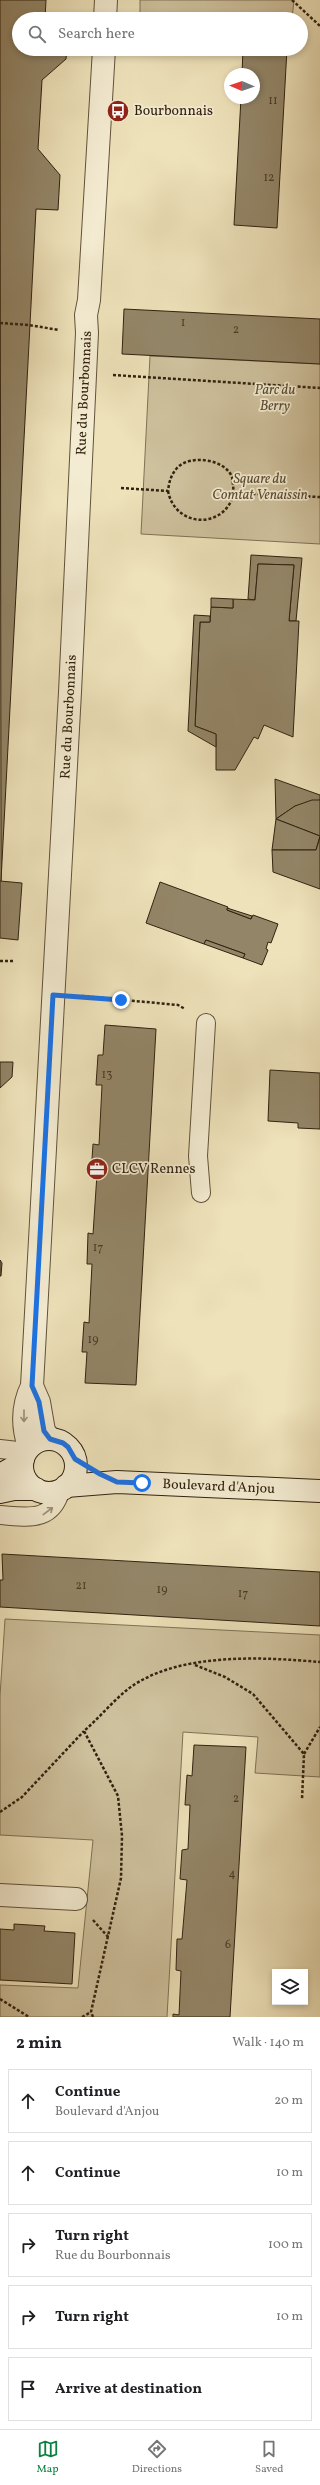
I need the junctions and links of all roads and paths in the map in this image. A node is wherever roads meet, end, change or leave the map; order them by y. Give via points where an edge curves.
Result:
1 (106, 0) edge
2 (292, 0) edge
3 (105, 12) edge
4 (305, 12) edge
5 (308, 15) edge
6 (320, 26) edge
7 (104, 56) edge
8 (0, 323) edge
9 (62, 331) dead end
10 (127, 376) dead end
11 (320, 388) edge
12 (120, 488) dead end
13 (168, 491) junction
14 (234, 493) junction
15 (320, 497) edge
16 (0, 961) edge
17 (13, 961) dead end
18 (53, 995) junction
19 (206, 1023) joint
20 (201, 1193) dead end
21 (32, 1386) junction
22 (50, 1439) junction
23 (0, 1449) edge
24 (26, 1453) junction
25 (75, 1459) junction
26 (0, 1475) edge
27 (117, 1482) junction
28 (64, 1488) junction
29 (36, 1489) junction
30 (320, 1491) edge
31 (0, 1492) edge
32 (0, 1516) edge
33 (320, 1662) edge
34 (194, 1664) junction
35 (320, 1726) edge
36 (84, 1731) junction
37 (304, 1754) junction
38 (302, 1800) dead end
39 (0, 1812) edge
40 (0, 1895) edge
41 (76, 1899) dead end
42 (0, 1999) edge
43 (91, 2012) junction
44 (29, 2017) edge
45 (82, 2017) edge
46 (92, 2017) edge

1 - 3 street
2 - 4 path
5 - 6 path
7 - 18 street, Rue du Bourbonnais via 86,315 82,460
8 - 9 path
10 - 11 path
12 - 13 path
13 - 14 path via 169,500 181,514 205,519 215,518 223,513 232,503
13 - 14 path via 170,478 178,467 191,460 223,466 231,476
14 - 15 path
16 - 17 path
18 - 19 path via 178,1005
18 - 21 street, Rue du Bourbonnais
19 - 20 lane via 198,1156
21 - 22 street, Rue du Bourbonnais via 39,1402 44,1431
21 -> 24 street, Rue du Bourbonnais via 25,1401
22 - 24 street via 42,1440
22 - 25 street via 68,1447
23 - 24 lane
24 - 26 street via 16,1466
24 - 29 street via 23,1473 30,1485
25 - 27 street, Boulevard d'Anjou
25 - 28 street via 74,1474
27 - 28 street, Boulevard d'Anjou
27 - 30 street, Boulevard d'Anjou
28 - 29 street via 48,1493
32 -> 28 lane via 41,1516 55,1505
29 - 31 street via 19,1488
33 - 34 path via 264,1657
34 - 36 path via 161,1672 129,1689
34 - 37 path via 224,1677 253,1694
35 - 37 path
36 - 39 path via 22,1797
36 - 43 path via 118,1796 122,1836 121,1878
37 - 38 path
40 - 41 street
42 - 44 path
43 - 45 path
43 - 46 path

